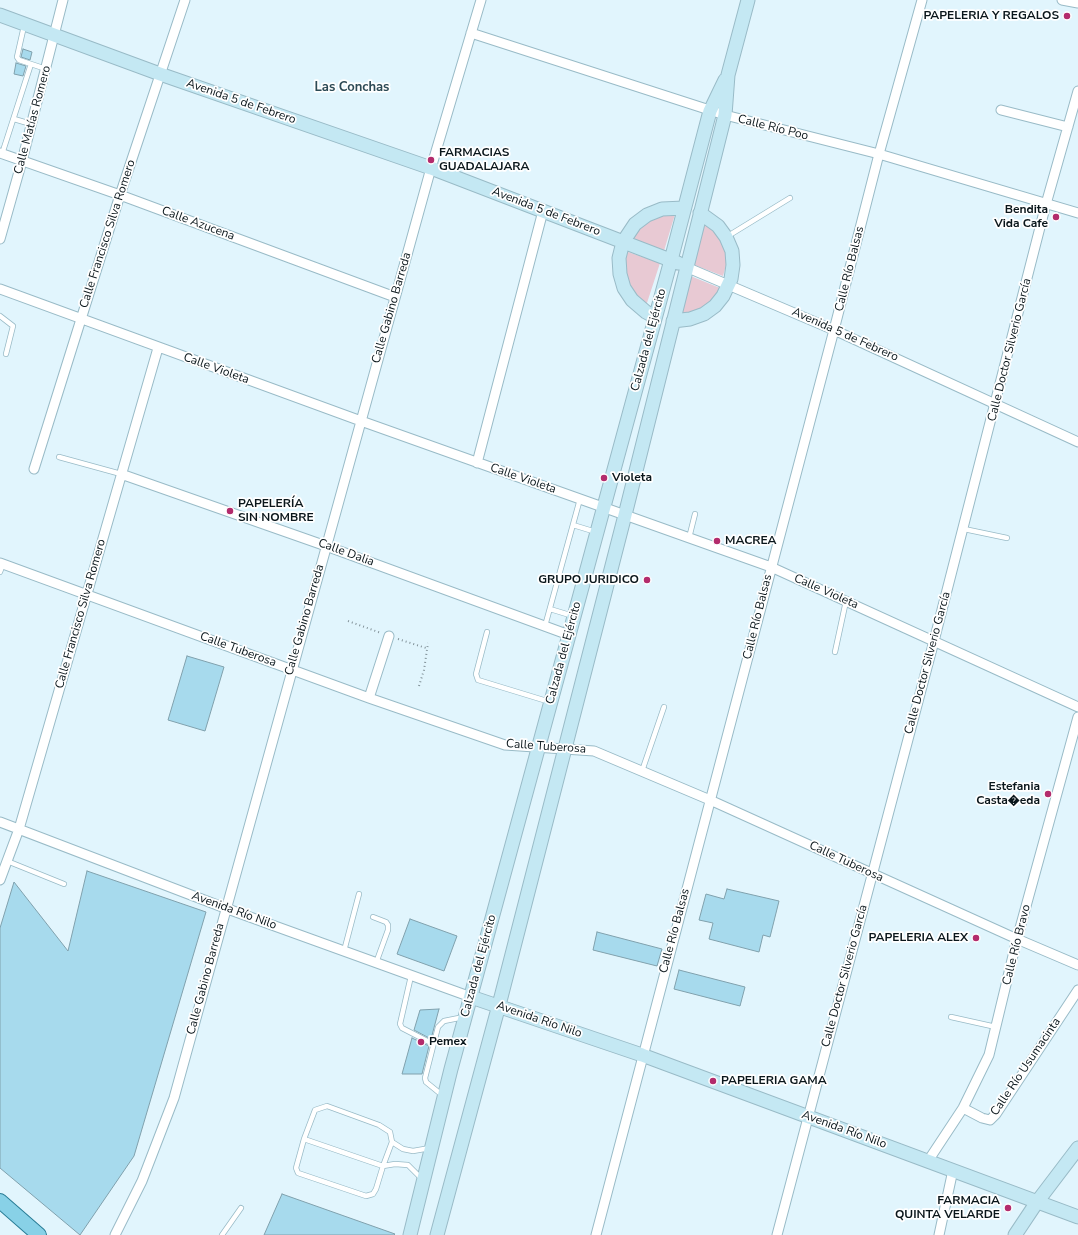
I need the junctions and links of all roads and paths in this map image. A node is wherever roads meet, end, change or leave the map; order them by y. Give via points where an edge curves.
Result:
1 (64, 0) edge
2 (185, 0) edge
3 (480, 0) edge
4 (748, 0) edge
5 (922, 0) edge
6 (1062, 0) edge
7 (1078, 3) edge
8 (0, 15) edge
9 (25, 23) junction
10 (471, 33) junction
11 (55, 34) junction
12 (31, 64) junction
13 (46, 69) junction
14 (160, 74) junction
15 (728, 75) junction
16 (1078, 91) edge
17 (1001, 110) dead end
18 (710, 111) junction
19 (725, 116) junction
20 (14, 119) junction
21 (32, 124) junction
22 (1068, 127) junction
23 (1, 154) edge
24 (879, 154) junction
25 (22, 161) junction
26 (431, 168) junction
27 (120, 195) junction
28 (790, 198) dead end
29 (1046, 204) junction
30 (684, 208) junction
31 (543, 210) junction
32 (700, 213) junction
33 (1078, 213) edge
34 (726, 237) junction
35 (0, 239) edge
36 (623, 242) junction
37 (671, 260) junction
38 (686, 267) junction
39 (729, 285) junction
40 (0, 289) edge
41 (396, 297) junction
42 (0, 316) edge
43 (655, 317) junction
44 (81, 319) junction
45 (673, 321) junction
46 (834, 330) junction
47 (158, 348) junction
48 (6, 354) dead end
49 (996, 404) junction
50 (361, 421) junction
51 (1078, 442) edge
52 (59, 457) dead end
53 (477, 463) junction
54 (34, 469) dead end
55 (121, 474) junction
56 (580, 499) junction
57 (603, 507) junction
58 (695, 514) dead end
59 (624, 515) junction
60 (573, 525) junction
61 (964, 529) junction
62 (596, 532) junction
63 (689, 538) junction
64 (1007, 538) dead end
65 (326, 546) junction
66 (1, 567) edge
67 (771, 567) junction
68 (87, 596) junction
69 (846, 601) junction
70 (550, 609) junction
71 (574, 616) junction
72 (545, 626) junction
73 (487, 632) dead end
74 (569, 635) junction
75 (389, 636) dead end
76 (934, 641) junction
77 (428, 643) dead end
78 (835, 652) dead end
79 (291, 669) junction
80 (419, 686) dead end
81 (369, 698) junction
82 (550, 702) junction
83 (664, 707) dead end
84 (1078, 707) edge
85 (1078, 717) edge
86 (538, 748) junction
87 (563, 748) junction
88 (642, 771) junction
89 (710, 800) junction
90 (0, 822) edge
91 (18, 829) junction
92 (7, 861) junction
93 (873, 874) junction
94 (0, 880) edge
95 (64, 884) dead end
96 (359, 894) dead end
97 (225, 908) junction
98 (373, 917) dead end
99 (1017, 940) junction
100 (344, 951) junction
101 (376, 963) junction
102 (1078, 965) edge
103 (411, 976) junction
104 (1078, 990) edge
105 (471, 997) junction
106 (498, 1005) junction
107 (466, 1017) junction
108 (951, 1017) dead end
109 (997, 1027) junction
110 (434, 1044) junction
111 (642, 1055) junction
112 (444, 1097) junction
113 (963, 1108) junction
114 (807, 1116) junction
115 (304, 1139) junction
116 (392, 1142) junction
117 (432, 1148) junction
118 (1078, 1148) edge
119 (928, 1161) junction
120 (383, 1166) junction
121 (953, 1170) junction
122 (423, 1181) junction
123 (0, 1201) edge
124 (1037, 1202) junction
125 (241, 1208) dead end
126 (1078, 1217) edge
127 (39, 1235) edge
128 (115, 1235) edge
129 (222, 1235) edge
130 (410, 1235) edge
131 (437, 1235) edge
132 (596, 1235) edge
133 (777, 1235) edge
134 (939, 1235) edge
135 (1015, 1235) edge

1 - 11 street, Calle Matías Romero
2 - 14 street, Calle Francisco Silva Romero
3 - 10 street, Calle Gabino Barreda
4 - 15 main road, Calzada del Ejército
5 - 24 street, Calle Río Balsas
6 - 7 street
8 - 9 main road, Avenida 5 de Febrero
9 - 11 main road, Avenida 5 de Febrero
9 - 12 lane via 17,57
10 - 18 street, Calle Río Poo
10 - 26 street, Calle Gabino Barreda
11 - 13 street, Calle Matías Romero
11 - 14 main road, Avenida 5 de Febrero
12 - 13 lane
12 - 20 lane
13 - 21 street, Calle Matías Romero
14 - 26 main road, Avenida 5 de Febrero
14 - 27 street, Calle Francisco Silva Romero
15 - 18 main road, Calzada del Ejército
15 - 19 main road, Calzada del Ejército
16 - 22 street, Calle Doctor Silverio García
17 - 22 street
18 - 19 street, Calle Río Poo
18 - 30 main road, Calzada del Ejército
19 - 24 street, Calle Río Poo
19 - 32 main road, Calzada del Ejército
20 - 21 lane
20 - 23 lane
21 - 25 street, Calle Matías Romero
22 - 29 street, Calle Doctor Silverio García
23 - 25 street, Calle Azucena
24 - 29 street, Calle Río Poo
24 - 46 street, Calle Río Balsas
25 - 27 street, Calle Azucena
25 - 35 street, Calle Matías Romero
26 - 31 main road, Avenida 5 de Febrero
26 - 41 street, Calle Gabino Barreda
27 - 41 street, Calle Azucena
27 - 44 street, Calle Francisco Silva Romero
28 - 34 lane
29 - 33 street, Calle Río Poo
29 - 49 street, Calle Doctor Silverio García
30 - 36 main road via 662,209 647,215 635,224
30 - 37 main road, Calzada del Ejército
31 - 36 main road, Avenida 5 de Febrero
31 - 53 street, Calle Violeta
32 - 34 main road via 718,226
32 - 38 main road, Calzada del Ejército
34 - 39 main road via 732,251 733,265
36 - 37 main road, Avenida 5 de Febrero
36 - 43 main road via 619,258 624,288 632,300
37 - 38 main road, Avenida 5 de Febrero
37 - 43 main road, Calzada del Ejército
38 - 39 street, Avenida 5 de Febrero
38 - 45 main road, Calzada del Ejército
39 - 45 main road via 715,306 704,314
39 - 46 street, Avenida 5 de Febrero
40 - 44 street, Calle Violeta
41 - 50 street, Calle Gabino Barreda
42 - 48 lane via 13,326
43 - 57 main road, Calzada del Ejército
44 - 47 street, Calle Violeta
44 - 54 street, Calle Francisco Silva Romero
45 - 59 main road, Calzada del Ejército
46 - 49 street, Avenida 5 de Febrero
46 - 67 street, Calle Río Balsas
47 - 50 street, Calle Violeta
47 - 55 street, Calle Francisco Silva Romero
49 - 51 street, Avenida 5 de Febrero
49 - 61 street, Calle Doctor Silverio García
50 - 53 street, Calle Violeta
50 - 65 street, Calle Gabino Barreda
52 - 55 lane
53 - 56 street, Calle Violeta
55 - 65 street, Calle Dalia
55 - 68 street, Calle Francisco Silva Romero
56 - 57 street, Calle Violeta
56 - 60 lane
57 - 59 street, Calle Violeta
57 - 62 main road, Calzada del Ejército
58 - 63 lane
59 - 63 street, Calle Violeta
59 - 87 main road, Calzada del Ejército
60 - 62 lane
60 - 70 lane
61 - 64 lane
61 - 76 street, Calle Doctor Silverio García
62 - 71 main road, Calzada del Ejército
63 - 67 street, Calle Violeta
65 - 72 street, Calle Dalia
65 - 79 street, Calle Gabino Barreda
66 - 68 street, Calle Tuberosa
67 - 69 street, Calle Violeta
67 - 89 street, Calle Río Balsas
68 - 79 street, Calle Tuberosa
68 - 91 street, Calle Francisco Silva Romero
69 - 76 street, Calle Violeta
69 - 78 lane
70 - 71 lane
70 - 72 lane
71 - 74 main road, Calzada del Ejército
72 - 74 street, Calle Dalia
73 - 82 lane via 476,674 478,680
74 - 82 main road, Calzada del Ejército
75 - 81 street
76 - 84 street, Calle Violeta
76 - 93 street, Calle Doctor Silverio García
77 - 80 path
79 - 81 street, Calle Tuberosa
79 - 97 street, Calle Gabino Barreda
81 - 86 street, Calle Tuberosa via 505,745
82 - 86 main road, Calzada del Ejército
83 - 88 lane
85 - 99 street, Calle Río Bravo
86 - 87 street, Calle Tuberosa
86 - 105 main road, Calzada del Ejército
87 - 88 street, Calle Tuberosa via 594,751
87 - 106 main road, Calzada del Ejército
88 - 89 street, Calle Tuberosa
89 - 93 street, Calle Tuberosa
89 - 111 street, Calle Río Balsas
90 - 91 street, Avenida Río Nilo
91 - 92 street, Calle Francisco Silva Romero
91 - 97 street, Avenida Río Nilo
92 - 94 street, Calle Francisco Silva Romero
92 - 95 lane
93 - 99 street, Calle Tuberosa
93 - 114 street, Calle Doctor Silverio García
96 - 100 lane
97 - 100 street, Avenida Río Nilo
97 - 128 street, Calle Gabino Barreda via 174,1098 142,1181
98 - 101 lane via 386,922 388,930
99 - 102 street, Calle Tuberosa
99 - 109 street, Calle Río Bravo
100 - 101 street, Avenida Río Nilo
101 - 103 street, Avenida Río Nilo
103 - 105 street, Avenida Río Nilo
103 - 110 lane via 400,1024 402,1028
104 - 113 street, Calle Río Usumacinta via 996,1114 990,1120
105 - 106 main road, Avenida Río Nilo
105 - 107 main road, Calzada del Ejército
106 - 111 main road, Avenida Río Nilo
106 - 131 main road, Calzada del Ejército
107 - 110 lane via 442,1022
107 - 112 main road, Calzada del Ejército
108 - 109 lane
109 - 113 street, Calle Río Bravo via 981,1074
110 - 112 lane via 425,1078 426,1082
111 - 114 main road, Avenida Río Nilo
111 - 132 street, Calle Río Balsas
112 - 117 main road, Calzada del Ejército
113 - 119 street, Calle Río Bravo
114 - 119 main road, Avenida Río Nilo
114 - 133 street, Calle Doctor Silverio García
115 - 116 lane via 315,1110 327,1106 380,1125 390,1132
115 - 120 lane
115 - 120 lane via 296,1168 298,1173 304,1176 366,1196 373,1194
116 - 117 lane via 403,1149 414,1151
116 - 120 lane
117 - 122 main road, Calzada del Ejército
118 - 124 main road
119 - 121 main road, Avenida Río Nilo
120 - 122 lane via 408,1165
121 - 124 main road, Avenida Río Nilo
121 - 134 street
122 - 130 main road, Calzada del Ejército
123 - 127 main road
124 - 126 main road, Avenida Río Nilo
124 - 135 main road
125 - 129 lane

